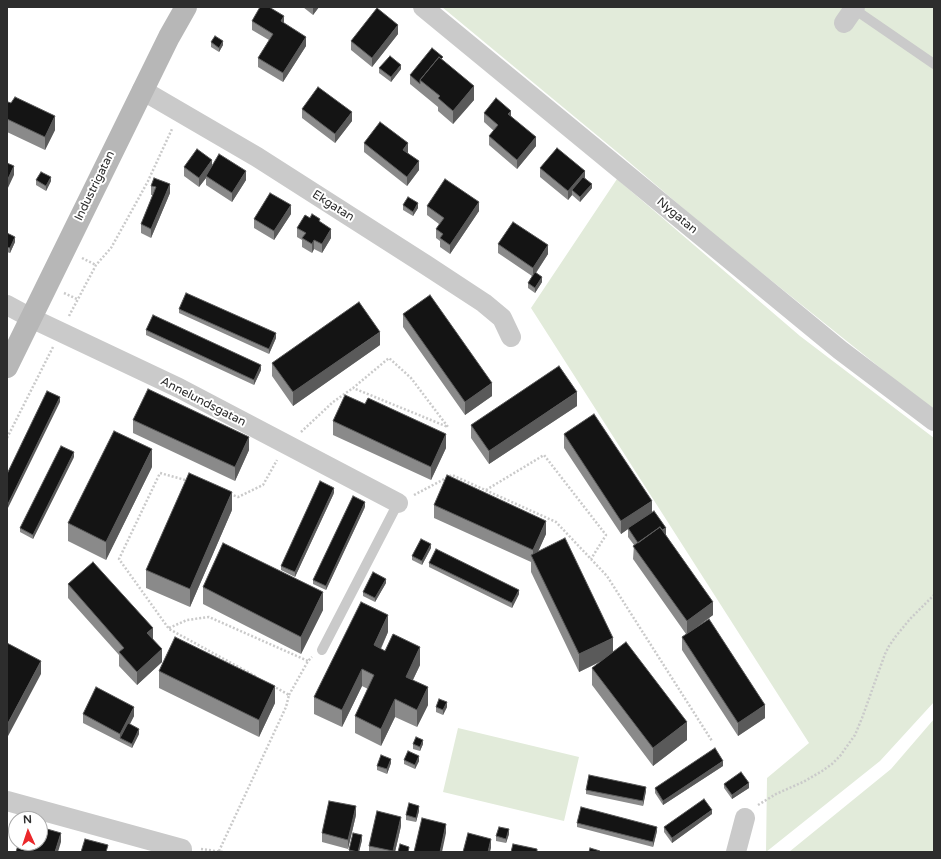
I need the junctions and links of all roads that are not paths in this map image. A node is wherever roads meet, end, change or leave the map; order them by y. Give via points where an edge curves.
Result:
1 (186, 7) edge
2 (423, 7) edge
3 (851, 11) edge
4 (934, 64) edge
5 (142, 90) junction
6 (7, 304) edge
7 (31, 318) junction
8 (511, 337) dead end
9 (7, 367) edge
10 (934, 420) edge
11 (398, 503) joint
12 (322, 650) road end
13 (7, 801) edge
14 (745, 818) road end
15 (182, 851) edge
16 (736, 852) edge

1 - 5 street, Industrigatan
2 - 10 street, Nygatan via 840,350
3 - 4 lane
5 - 7 street, Industrigatan
5 - 8 street, Ekgatan via 257,157 484,303 502,318
6 - 7 street, Annelundsgatan
7 - 9 street, Industrigatan
7 - 11 street, Annelundsgatan via 179,388
11 - 12 lane
13 - 15 street
14 - 16 street

